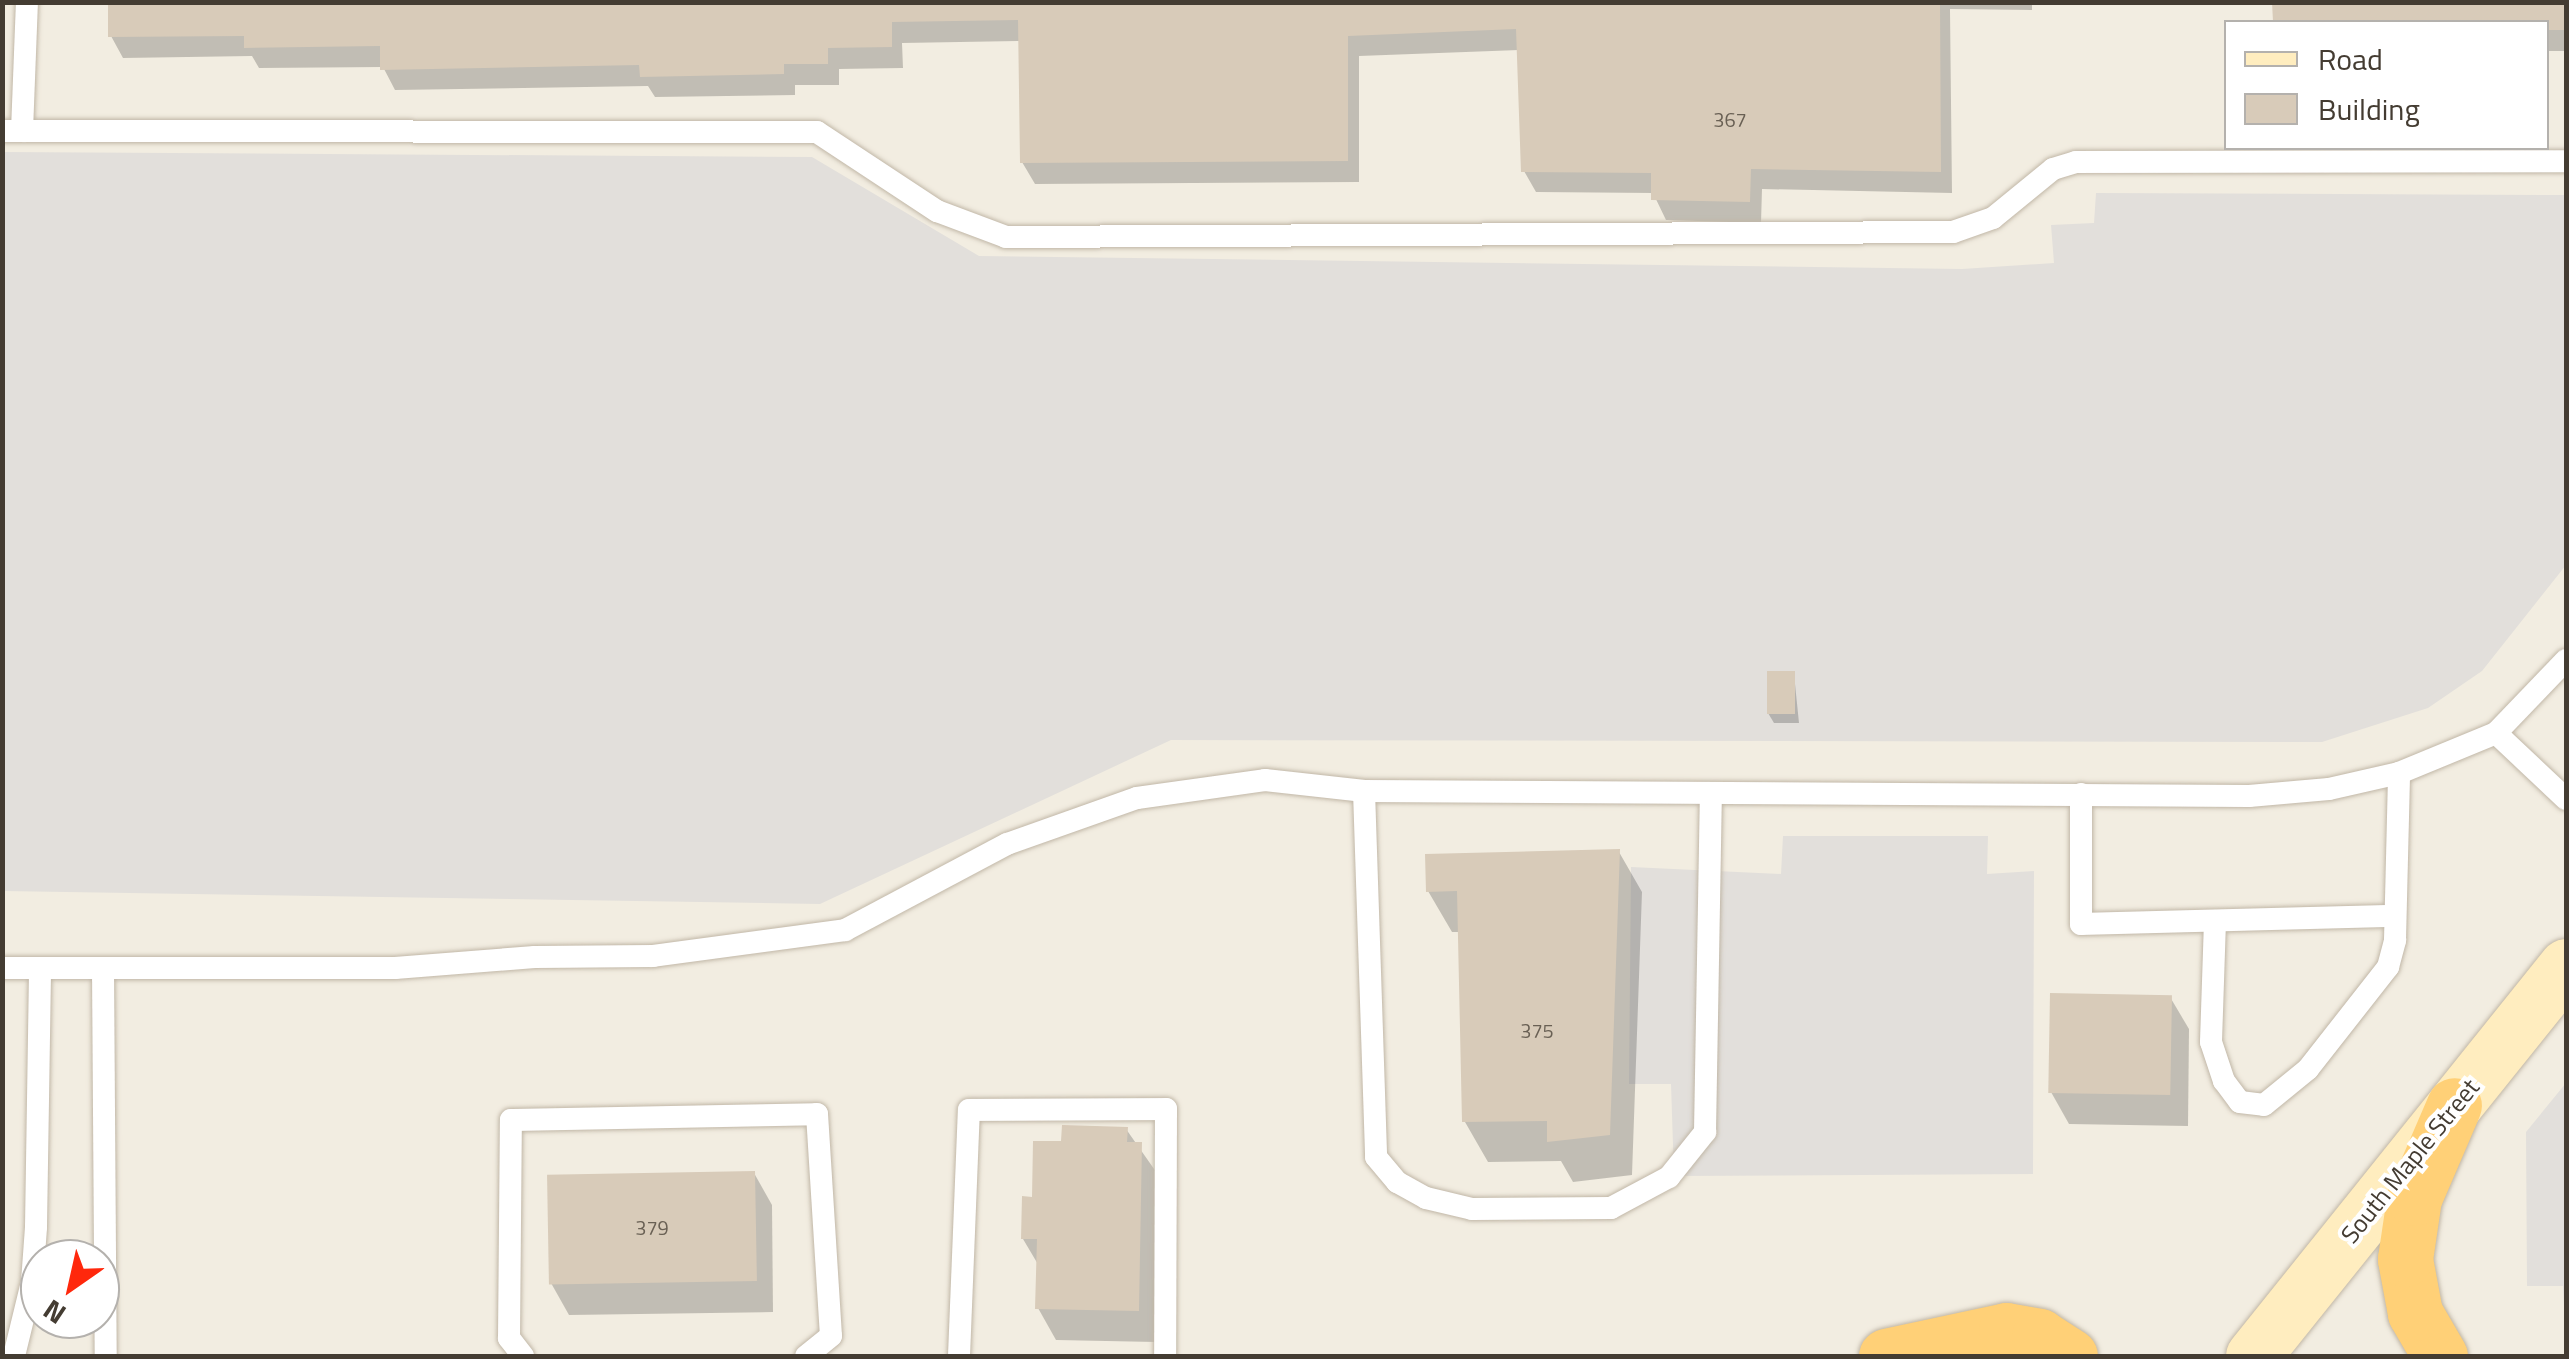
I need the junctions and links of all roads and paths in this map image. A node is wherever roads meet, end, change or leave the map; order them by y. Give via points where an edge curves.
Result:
1 (27, 2) edge
2 (12, 132) edge
3 (2566, 161) edge
4 (2566, 660) edge
5 (2496, 732) junction
6 (2399, 773) junction
7 (1364, 791) junction
8 (1711, 794) junction
9 (2081, 794) junction
10 (2566, 799) edge
11 (2395, 916) junction
12 (2216, 921) junction
13 (2566, 966) edge
14 (2, 968) edge
15 (40, 968) junction
16 (103, 968) junction
17 (2454, 1105) junction
18 (14, 1356) edge
19 (106, 1356) edge
20 (523, 1356) edge
21 (806, 1356) edge
22 (959, 1356) edge
23 (1165, 1356) edge
24 (1886, 1356) edge
25 (2070, 1356) edge
26 (2253, 1356) edge
27 (2440, 1356) edge

1 - 2 lane
2 - 3 lane via 817,132 937,211 1006,237 1953,232 1993,218 2052,169 2076,162
4 - 5 lane
5 - 6 lane
5 - 10 lane
6 - 9 lane via 2329,789 2249,796
6 - 11 lane
7 - 8 lane
7 - 8 lane via 1376,1156 1411,1190 1472,1209 1611,1208 1669,1177 1705,1132
7 - 16 lane via 1265,780 1137,798 1008,844 846,930 653,956 535,956 395,968
8 - 9 lane
9 - 12 lane via 2081,924
11 - 12 lane
11 - 12 lane via 2388,967 2308,1068 2264,1105 2240,1102 2224,1081 2212,1042
13 - 17 main road, South Maple Street
14 - 15 lane
15 - 16 lane
15 - 18 lane via 32,1282
16 - 19 lane
17 - 26 main road, South Maple Street
17 - 27 highway via 2414,1198 2405,1259 2415,1313
20 - 21 lane via 509,1338 511,1120 817,1114 831,1336
22 - 23 lane via 969,1110 1166,1109
24 - 25 highway via 2006,1330 2039,1336

